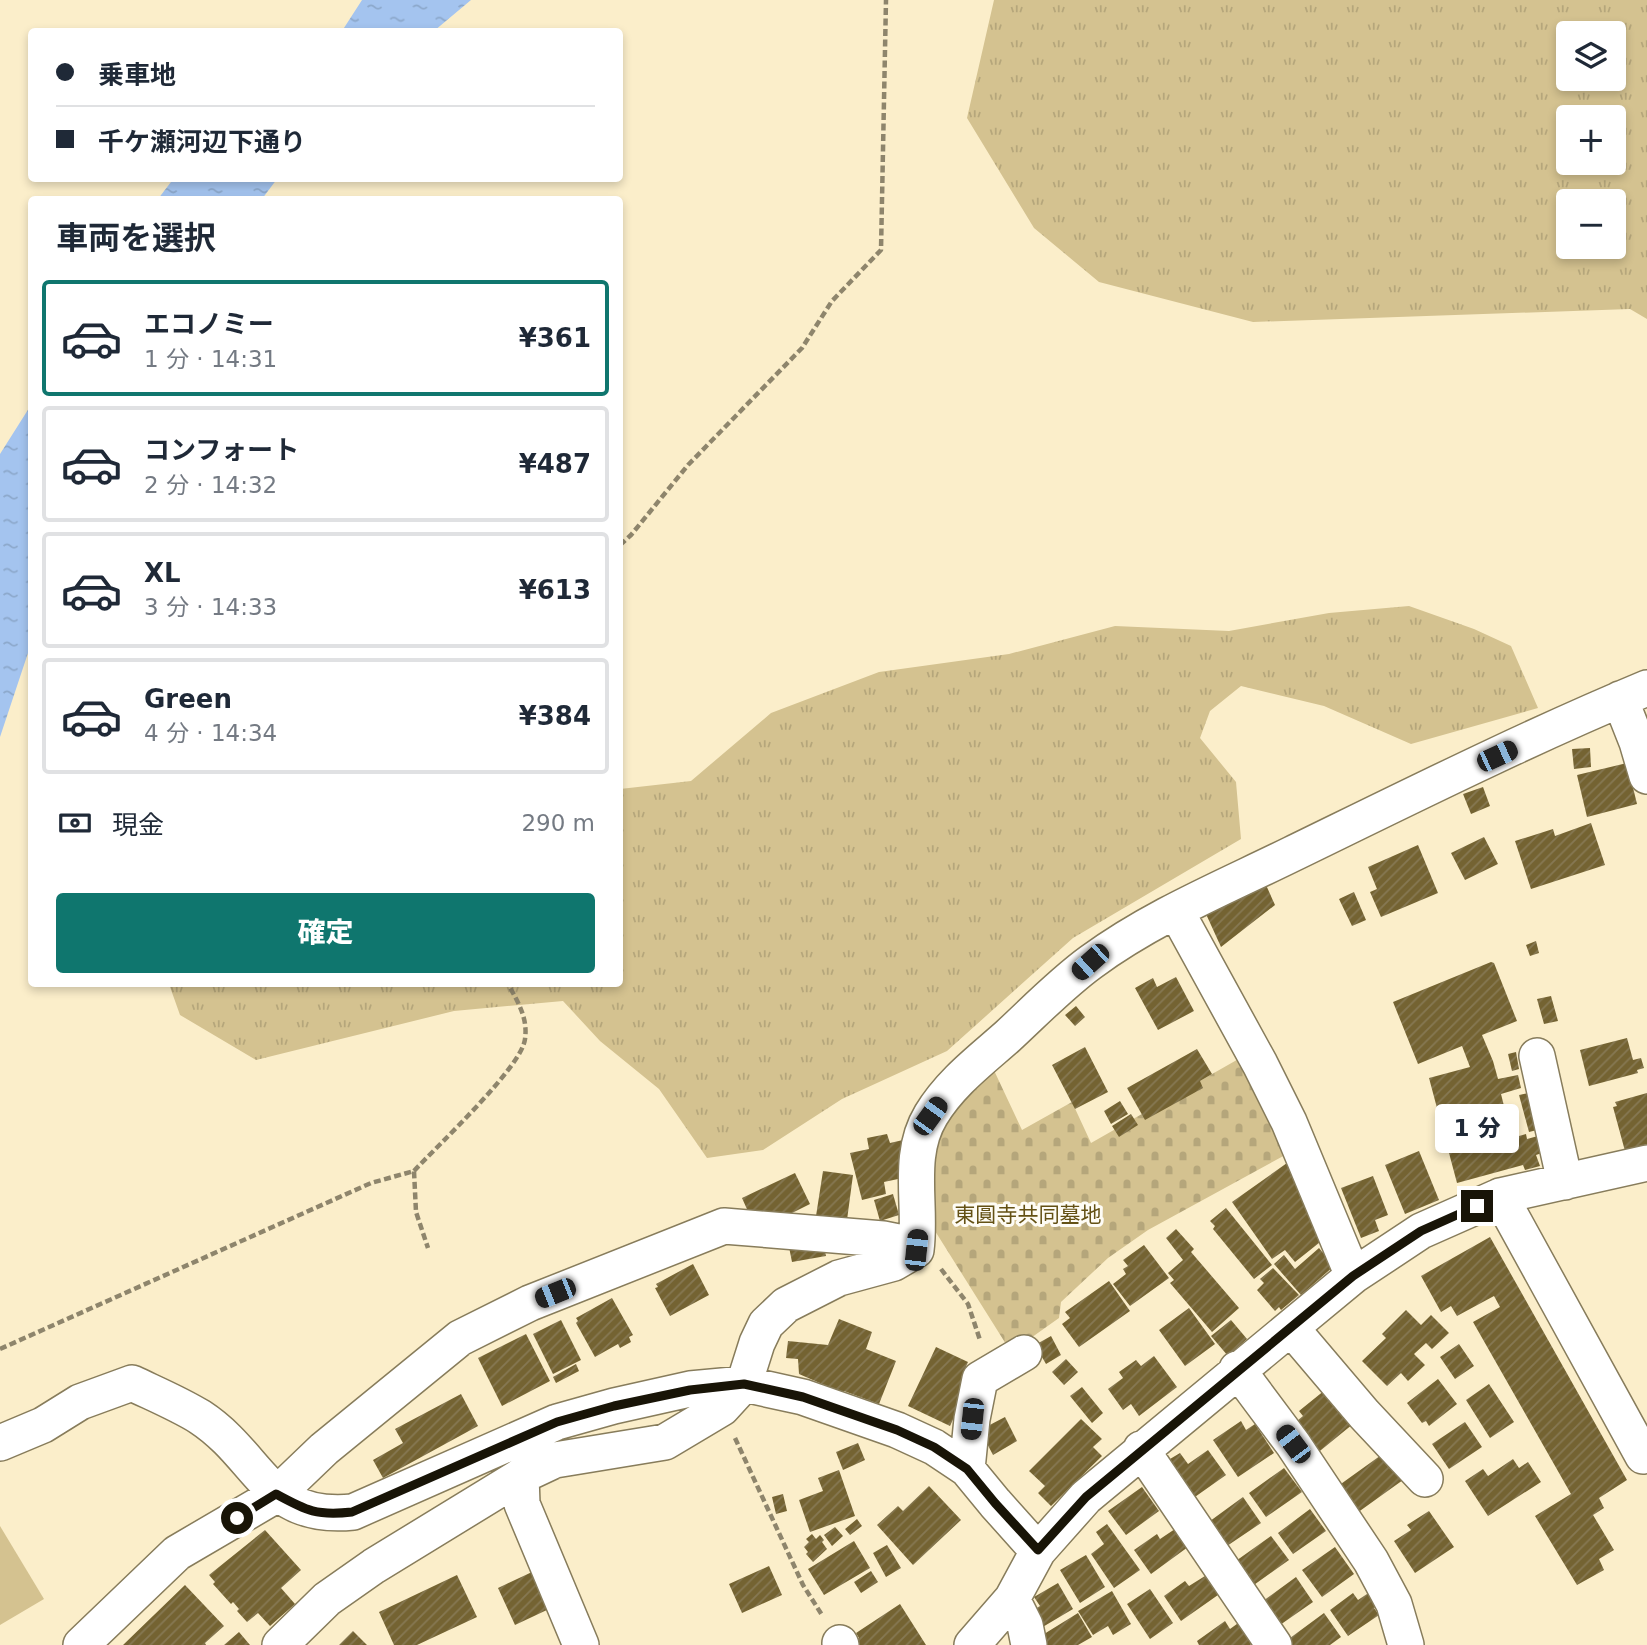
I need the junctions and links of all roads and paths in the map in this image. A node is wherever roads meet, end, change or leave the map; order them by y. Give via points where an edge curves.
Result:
1 (886, 0) edge
2 (623, 542) edge
3 (1633, 693) edge
4 (1647, 776) edge
5 (1176, 911) junction
6 (510, 987) edge
7 (1537, 1056) dead end
8 (1647, 1163) edge
9 (414, 1171) junction
10 (1565, 1182) junction
11 (1500, 1196) junction
12 (428, 1248) dead end
13 (916, 1250) junction
14 (1353, 1276) junction
15 (1291, 1328) junction
16 (981, 1347) dead end
17 (0, 1349) edge
18 (1024, 1353) dead end
19 (1237, 1370) junction
20 (744, 1384) junction
21 (733, 1433) dead end
22 (0, 1443) edge
23 (1141, 1449) junction
24 (1643, 1456) dead end
25 (967, 1469) junction
26 (521, 1476) junction
27 (1425, 1479) dead end
28 (276, 1494) junction
29 (1038, 1550) junction
30 (1012, 1600) junction
31 (840, 1644) edge
32 (81, 1645) edge
33 (280, 1645) edge
34 (581, 1645) edge
35 (972, 1645) edge
36 (1029, 1645) edge
37 (1274, 1645) edge
38 (1406, 1645) edge

1 - 2 path via 881,250 832,301 802,348 688,465
3 - 4 street via 1637,743
3 - 5 street via 1328,852
5 - 13 street via 1090,962 945,1095 919,1142
5 - 14 street via 1289,1122
6 - 9 path via 524,1014 526,1041 513,1067
7 - 10 street
8 - 10 street
9 - 12 path via 416,1212
9 - 17 path via 371,1183
10 - 11 street
11 - 14 street via 1421,1231
11 - 24 street
13 - 16 path via 940,1268 968,1304
13 - 20 street via 894,1263 839,1278 786,1305 766,1324
13 - 28 street via 883,1240 724,1226 530,1303 460,1338
14 - 15 street
15 - 19 street
15 - 27 street
18 - 25 street via 979,1379
19 - 23 street
19 - 38 street via 1371,1561 1394,1604
20 - 25 street via 803,1397 897,1430
20 - 26 street via 722,1408 665,1441 555,1460
20 - 28 street via 690,1390 557,1422 352,1512 307,1511
21 - 31 path via 803,1586
22 - 28 street via 43,1425 80,1402 132,1382 201,1418 243,1455
23 - 29 street via 1086,1497
23 - 37 street
25 - 29 street
26 - 33 street via 327,1599
26 - 34 street via 522,1504
28 - 32 street via 177,1553
29 - 30 street
30 - 35 street
30 - 36 street

